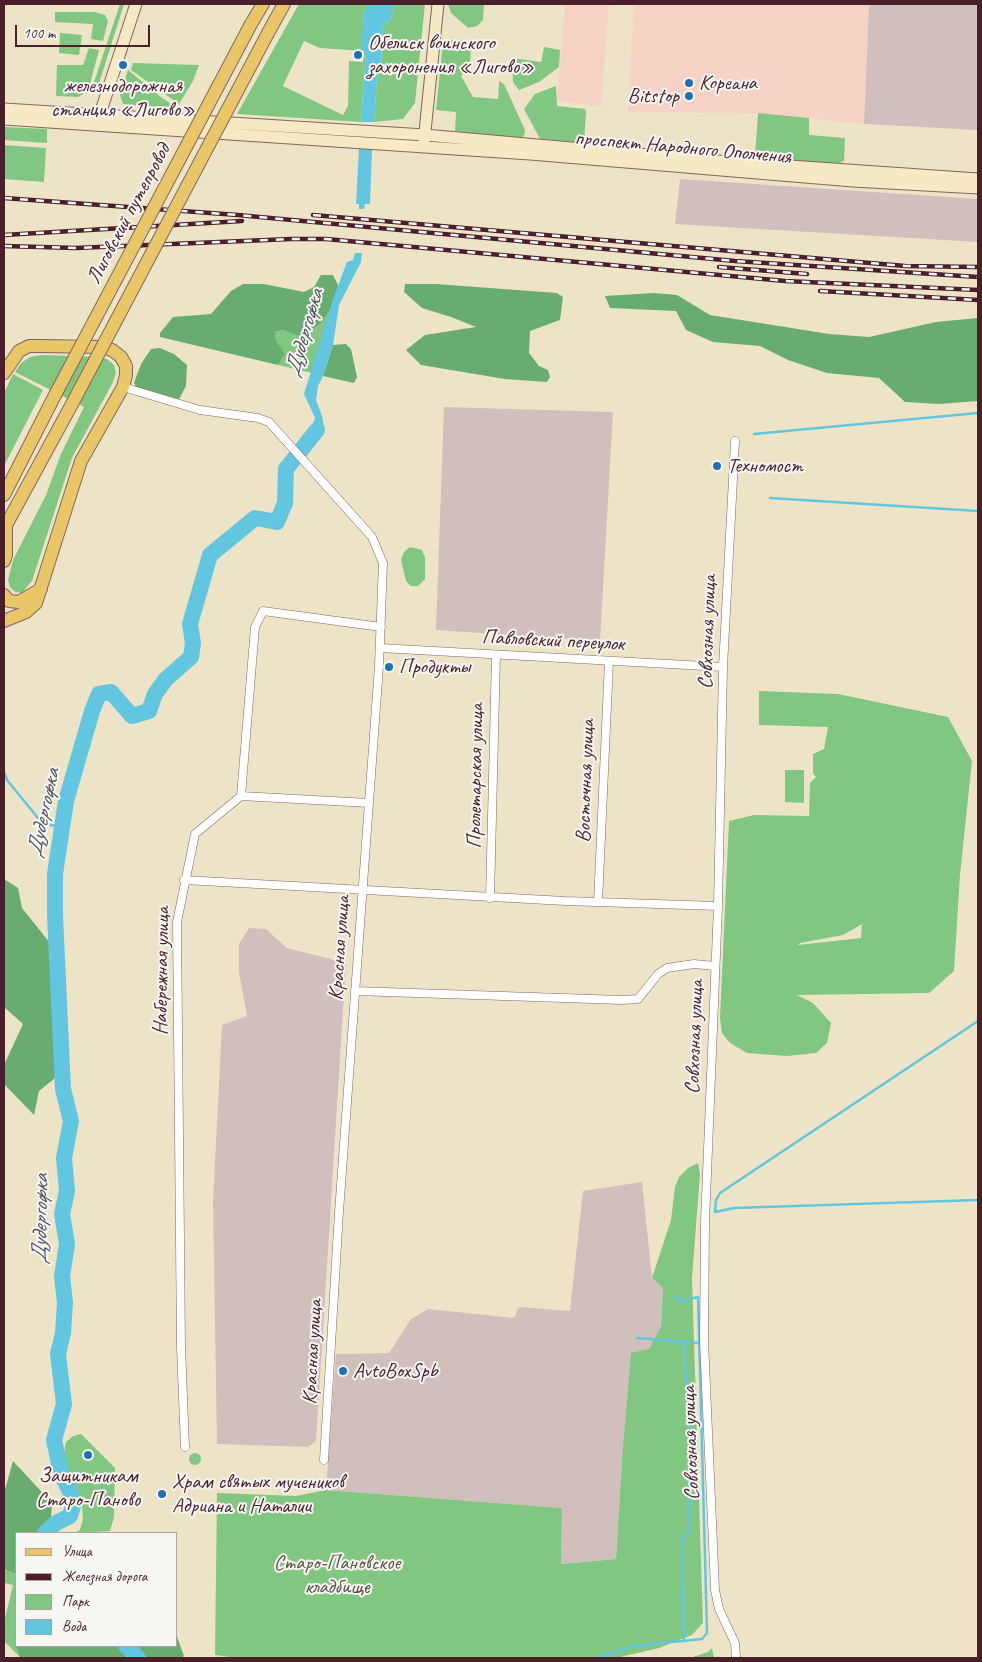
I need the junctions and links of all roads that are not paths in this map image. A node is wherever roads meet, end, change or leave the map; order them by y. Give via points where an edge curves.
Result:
1 (136, 4) edge
2 (263, 4) edge
3 (284, 4) edge
4 (438, 4) edge
5 (4, 109) edge
6 (4, 119) edge
7 (98, 119) junction
8 (425, 135) junction
9 (424, 148) junction
10 (978, 179) edge
11 (978, 188) edge
12 (4, 373) edge
13 (123, 387) junction
14 (735, 441) dead end
15 (4, 495) edge
16 (5, 526) edge
17 (4, 561) edge
18 (41, 589) junction
19 (4, 596) edge
20 (4, 621) edge
21 (381, 627) junction
22 (380, 648) junction
23 (496, 655) junction
24 (609, 662) junction
25 (724, 667) junction
26 (241, 796) junction
27 (368, 803) junction
28 (184, 880) junction
29 (361, 889) junction
30 (490, 898) junction
31 (598, 902) junction
32 (718, 906) junction
33 (715, 966) junction
34 (355, 991) junction
35 (185, 1447) dead end
36 (324, 1460) dead end
37 (736, 1658) edge

1 - 7 main road
2 - 15 main road, Лиговский путепровод, bridge
3 - 16 main road, Лиговский путепровод, bridge
4 - 8 main road
5 - 7 main road
6 - 7 main road
7 - 8 main road, проспект Народного Ополчения
7 - 9 main road, проспект Народного Ополчения
8 - 9 main road
8 - 10 main road, проспект Народного Ополчения via 717,161
9 - 11 main road, проспект Народного Ополчения
12 - 13 main road via 19,350 29,346 102,347 112,350 123,362 126,375
13 - 18 main road via 81,461
13 - 21 street, Красная улица via 200,410 269,422 372,537 383,571
14 - 25 street, Совхозная улица
16 - 17 main road
18 - 19 main road via 19,602 9,601
18 - 20 main road via 36,603 26,612
21 - 22 street, Красная улица
21 - 26 street via 263,611 256,626
22 - 23 street, Павловский переулок
22 - 27 street, Красная улица
23 - 24 street, Павловский переулок
23 - 30 street, Пролетарская улица
24 - 25 street, Павловский переулок
24 - 31 street, Восточная улица
25 - 32 street, Совхозная улица
26 - 27 street
26 - 28 street, Набережная улица via 195,834
27 - 29 street, Красная улица
28 - 29 street
28 - 35 street, Набережная улица via 177,922
29 - 30 street
29 - 34 street, Красная улица
30 - 31 street
31 - 32 street
32 - 33 street, Совхозная улица
33 - 34 street via 667,968 638,998 622,1000
33 - 37 street, Совхозная улица via 704,1341 715,1590 719,1610 735,1643
34 - 36 street, Красная улица

